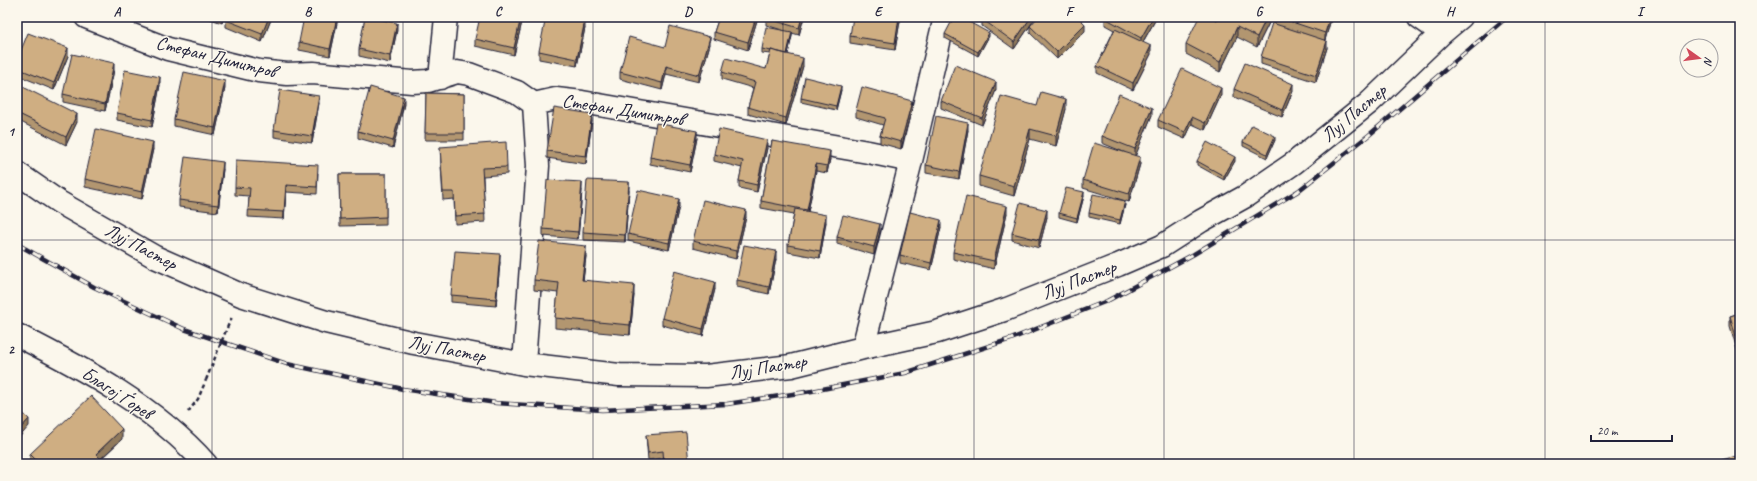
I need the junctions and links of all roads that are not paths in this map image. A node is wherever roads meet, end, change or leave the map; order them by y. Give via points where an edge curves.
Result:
1 (86, 17) edge
2 (446, 17) edge
3 (945, 17) edge
4 (1419, 17) edge
5 (1462, 17) edge
6 (1442, 33) junction
7 (440, 78) junction
8 (534, 104) junction
9 (910, 161) junction
10 (17, 173) edge
11 (17, 335) edge
12 (863, 348) junction
13 (524, 364) junction
14 (206, 464) edge

1 - 7 street, Стефан Димитров via 168,49 259,70 412,82
2 - 7 street
3 - 9 street
4 - 6 street
5 - 6 street, Луј Пастер
6 - 12 street, Луј Пастер via 1369,103 1294,163 1246,196 1162,246 1007,308 937,332
7 - 8 street, Стефан Димитров via 457,72 469,74 517,92
8 - 9 street, Стефан Димитров via 556,99 582,102
8 - 13 street via 538,166
9 - 12 street
10 - 13 street, Луј Пастер via 59,202 156,257 241,295 326,322 414,343
11 - 14 street, Благој Ѓорев via 118,390 173,431
12 - 13 street, Луј Пастер via 791,366 706,376 619,376

